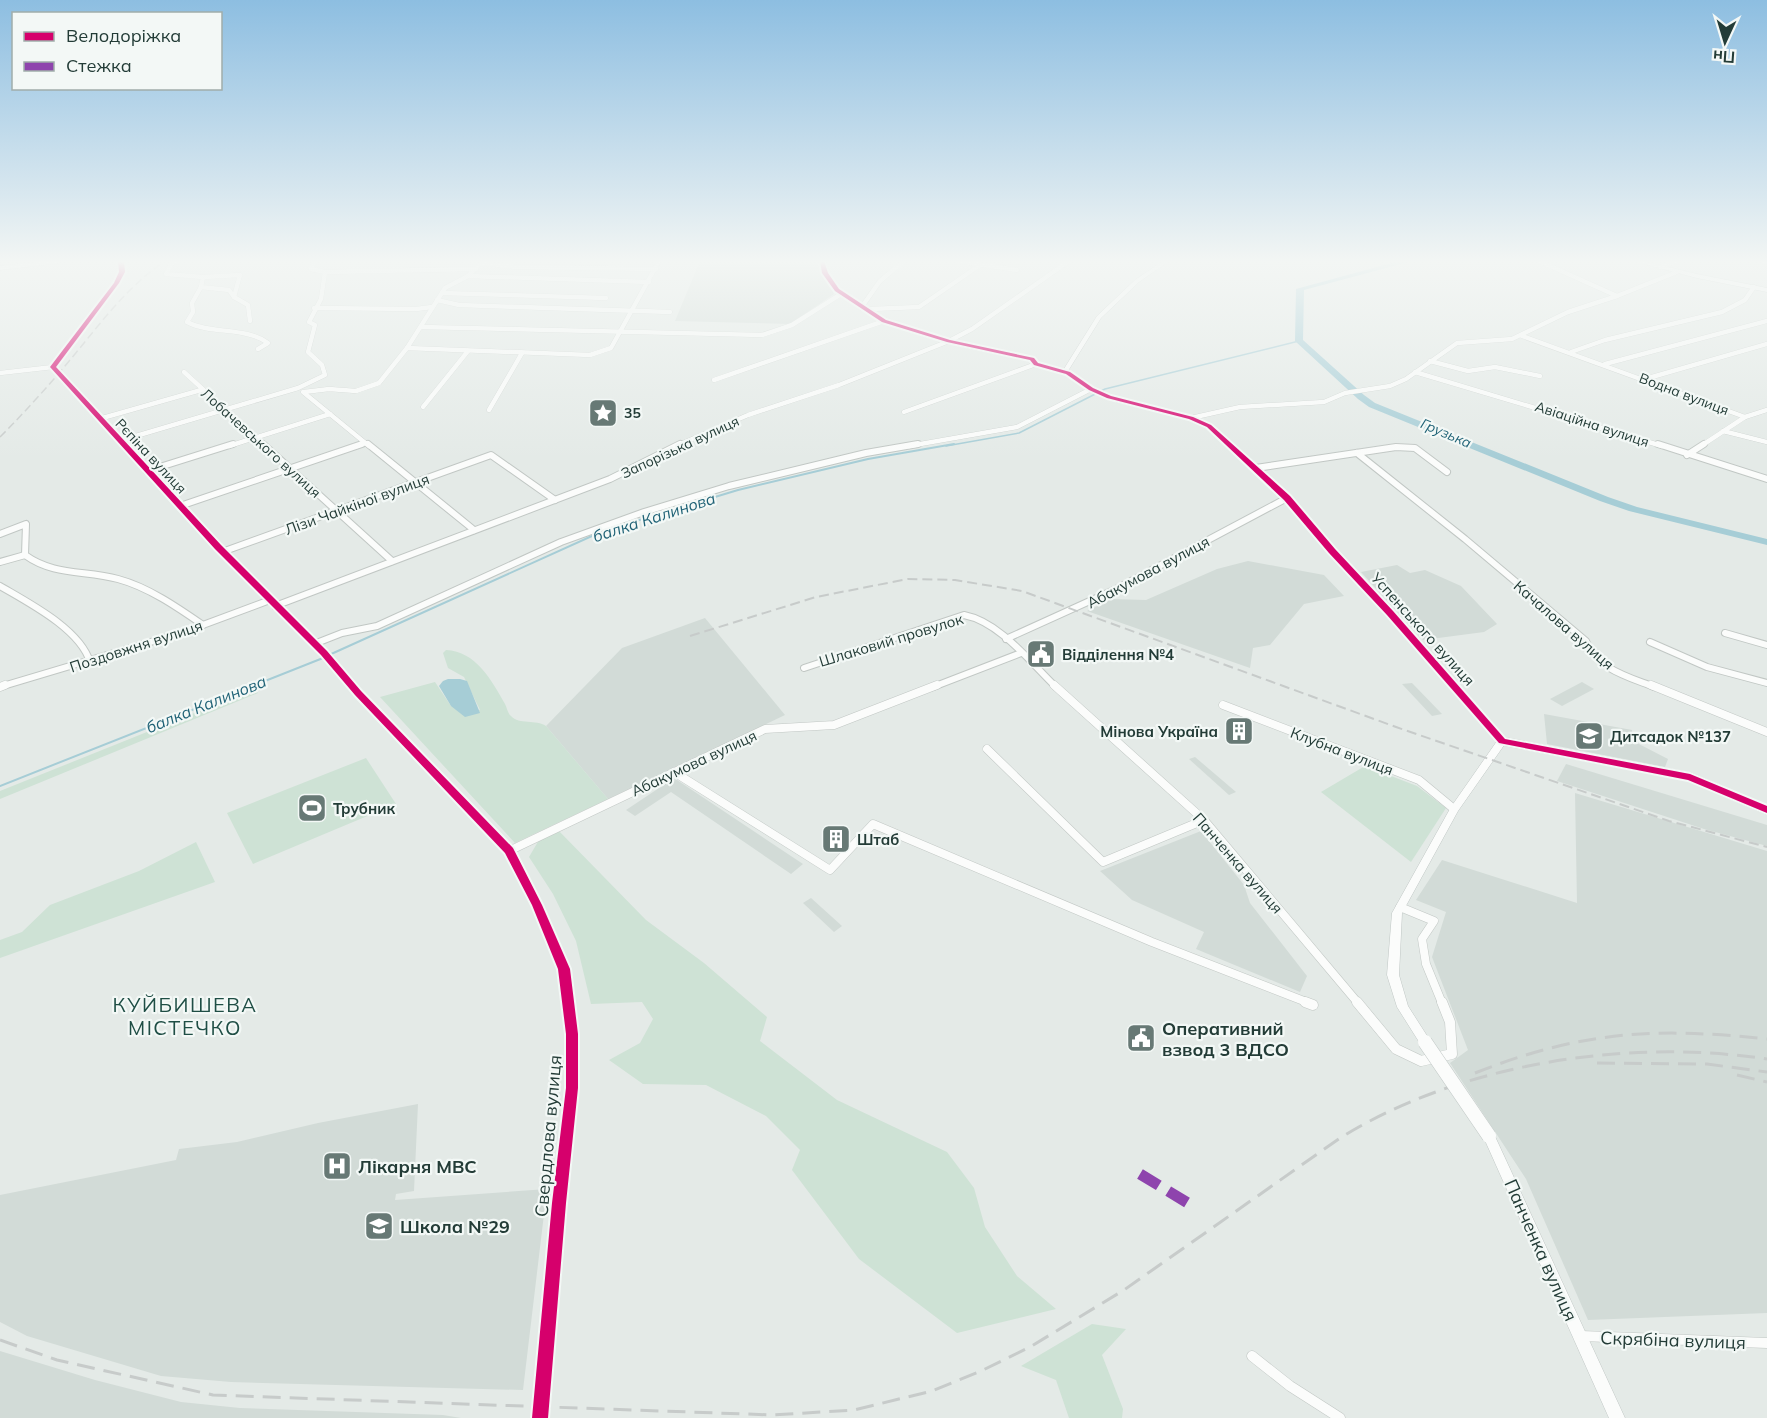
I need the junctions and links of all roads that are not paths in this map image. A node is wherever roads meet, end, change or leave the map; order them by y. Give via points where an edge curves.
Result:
1 (83, 327) edge
2 (203, 327) edge
3 (314, 327) edge
4 (421, 327) edge
5 (428, 327) edge
6 (625, 327) edge
7 (785, 327) edge
8 (867, 327) edge
9 (905, 327) edge
10 (974, 327) edge
11 (1093, 327) edge
12 (1538, 327) edge
13 (1659, 327) edge
14 (1744, 327) edge
15 (622, 332) junction
16 (1521, 336) junction
17 (949, 341) junction
18 (1767, 344) edge
19 (407, 348) junction
20 (258, 349) dead end
21 (468, 351) junction
22 (1570, 352) junction
23 (522, 353) junction
24 (1430, 361) junction
25 (1036, 364) junction
26 (1605, 364) junction
27 (53, 367) junction
28 (184, 372) dead end
29 (1066, 372) junction
30 (1415, 372) junction
31 (0, 373) edge
32 (1540, 376) dead end
33 (1645, 379) junction
34 (714, 380) dead end
35 (298, 388) junction
36 (1091, 389) junction
37 (201, 390) junction
38 (304, 392) junction
39 (423, 407) dead end
40 (224, 409) junction
41 (489, 410) dead end
42 (1767, 410) edge
43 (904, 412) dead end
44 (330, 414) junction
45 (1745, 417) junction
46 (1191, 418) junction
47 (99, 419) junction
48 (1723, 430) junction
49 (256, 438) junction
50 (119, 441) junction
51 (1767, 442) edge
52 (365, 443) junction
53 (1357, 453) junction
54 (1687, 455) junction
55 (290, 468) junction
56 (1256, 468) junction
57 (147, 471) junction
58 (1447, 472) dead end
59 (1767, 479) edge
60 (416, 483) junction
61 (1287, 498) junction
62 (555, 500) junction
63 (180, 506) junction
64 (337, 511) junction
65 (474, 530) junction
66 (0, 534) edge
67 (222, 552) junction
68 (25, 555) junction
69 (392, 561) junction
70 (0, 562) edge
71 (0, 586) edge
72 (273, 603) junction
73 (979, 618) joint
74 (203, 625) junction
75 (1725, 633) dead end
76 (1005, 639) junction
77 (1650, 642) dead end
78 (314, 644) junction
79 (1767, 645) edge
80 (324, 653) joint
81 (1021, 653) junction
82 (90, 662) junction
83 (804, 668) dead end
84 (1767, 683) edge
85 (0, 687) edge
86 (1223, 705) dead end
87 (1767, 732) edge
88 (1502, 741) junction
89 (987, 749) dead end
90 (674, 772) junction
91 (1454, 809) junction
92 (1767, 810) edge
93 (1204, 820) junction
94 (509, 851) junction
95 (1400, 907) junction
96 (1312, 1005) dead end
97 (1580, 1336) junction
98 (1767, 1344) edge
99 (1252, 1356) dead end
100 (540, 1418) edge
101 (1341, 1418) edge
102 (1617, 1418) edge

1 - 27 street
2 - 20 street via 245,333 268,343
3 - 35 street via 308,352 322,365 325,375
4 - 19 street
5 - 15 street
6 - 15 street
7 - 15 street via 762,335
8 - 34 street
9 - 17 street
10 - 17 street, Запорізька вулиця
11 - 29 street
12 - 16 street
13 - 22 street
14 - 26 street
15 - 23 street via 607,351 590,355
16 - 22 street, Водна вулиця
16 - 24 street, Водна вулиця via 1494,342 1457,343
17 - 25 street via 1003,351 1032,359
17 - 62 street, Запорізька вулиця via 839,385 748,415
18 - 33 street
19 - 21 street
19 - 38 street via 380,382 371,387
21 - 23 street
21 - 39 street
22 - 26 street, Водна вулиця
23 - 41 street
24 - 30 street, Водна вулиця
24 - 32 street via 1468,371 1495,367
25 - 29 street
25 - 43 street
26 - 33 street, Водна вулиця
27 - 31 street
27 - 47 street, Рєпіна вулиця
28 - 37 street, Лобачевського вулиця
29 - 36 street, Успенського вулиця
30 - 46 street, Водна вулиця via 1390,386 1354,391 1324,402 1242,406
30 - 54 street, Авіаційна вулиця
33 - 45 street, Водна вулиця
35 - 38 street
35 - 40 street
36 - 46 street, Успенського вулиця
36 - 78 street via 1017,427 866,453 729,486 644,512 540,551 377,626
37 - 40 street, Лобачевського вулиця
37 - 47 street
38 - 44 street
40 - 49 street, Лобачевського вулиця
40 - 50 street
42 - 45 street
44 - 49 street
44 - 52 street
45 - 48 street
46 - 56 street, Успенського вулиця via 1209,426
47 - 50 street, Рєпіна вулиця
48 - 51 street
48 - 54 street
49 - 55 street, Лобачевського вулиця
49 - 57 street
50 - 57 street, Рєпіна вулиця
52 - 55 street
52 - 60 street
53 - 56 street
53 - 58 street via 1415,448
53 - 87 street, Качалова вулиця via 1586,641 1588,649 1601,662
54 - 59 street, Авіаційна вулиця
55 - 63 street
55 - 64 street, Лобачевського вулиця
56 - 61 street, Успенського вулиця
57 - 63 street, Рєпіна вулиця
60 - 62 street, Лізи Чайкіної вулиця via 490,455
60 - 64 street, Лізи Чайкіної вулиця
60 - 65 street
61 - 76 street, Абакумова вулиця via 1114,592
61 - 88 street, Успенського вулиця
62 - 65 street, Запорізька вулиця
63 - 67 street, Рєпіна вулиця
64 - 67 street, Лізи Чайкіної вулиця
64 - 69 street, Лобачевського вулиця
65 - 69 street, Запорізька вулиця
66 - 68 street via 26,524
67 - 72 street, Рєпіна вулиця
68 - 70 street
68 - 74 street via 57,573 99,574 123,581 172,604
69 - 72 street, Запорізька вулиця
71 - 82 street via 49,616 86,649
72 - 74 street, Поздовжня вулиця
72 - 78 street, Рєпіна вулиця
73 - 76 street, Панченка вулиця
73 - 83 street, Шлаковий провулок via 964,615
74 - 82 street, Поздовжня вулиця
75 - 79 street
76 - 81 street, Панченка вулиця
77 - 84 street via 1669,652
78 - 80 street, Рєпіна вулиця
80 - 94 street, Свердлова вулиця
81 - 90 street, Абакумова вулиця via 834,725 765,729
81 - 93 street, Панченка вулиця
82 - 85 street, Поздовжня вулиця
86 - 91 street, Клубна вулиця via 1419,780
88 - 91 street
88 - 92 street via 1690,777
89 - 93 street via 1103,862
90 - 94 street, Абакумова вулиця
90 - 96 street via 830,870 873,824
91 - 95 street
93 - 95 street, Панченка вулиця via 1396,1049 1421,1061 1452,1054 1450,1022 1426,964 1422,939 1434,921
94 - 100 street, Свердлова вулиця via 564,969 572,1034 572,1088
95 - 97 street, Панченка вулиця, bridge via 1393,975 1403,1007 1490,1136
97 - 98 street, Скрябіна вулиця
97 - 102 street, Панченка вулиця
99 - 101 street

